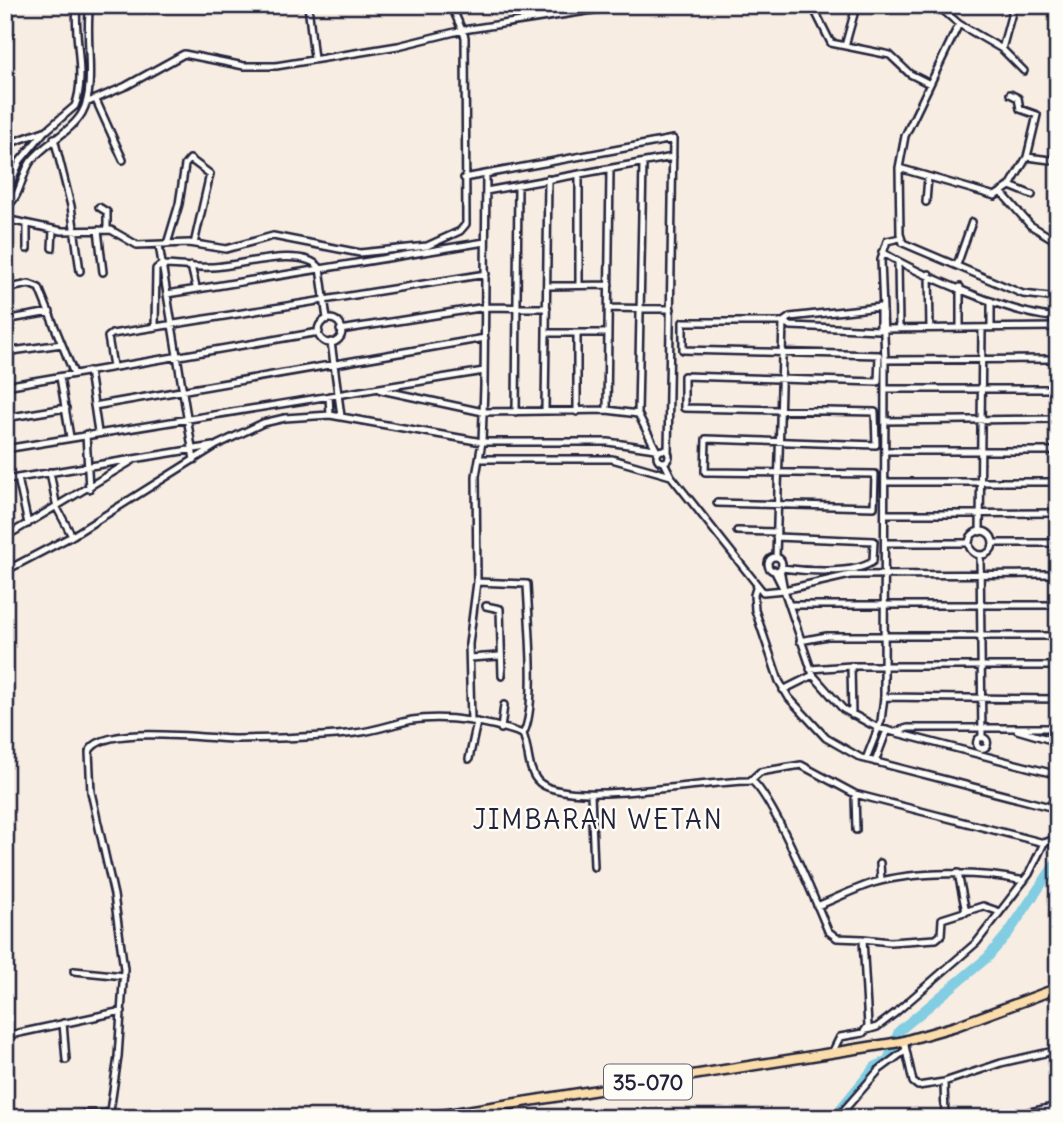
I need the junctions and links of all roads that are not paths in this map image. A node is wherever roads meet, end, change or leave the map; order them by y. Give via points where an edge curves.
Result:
1 (77, 5) edge
2 (90, 5) edge
3 (308, 5) edge
4 (451, 5) edge
5 (626, 5) edge
6 (812, 5) edge
7 (937, 5) edge
8 (1014, 5) edge
9 (854, 14) dead end
10 (959, 24) junction
11 (463, 30) junction
12 (845, 46) junction
13 (1002, 49) junction
14 (314, 59) junction
15 (1024, 71) dead end
16 (930, 85) junction
17 (1010, 94) dead end
18 (96, 100) junction
19 (86, 103) junction
20 (47, 130) junction
21 (54, 138) junction
22 (5, 145) edge
23 (1027, 156) junction
24 (673, 157) junction
25 (123, 160) dead end
26 (1058, 161) edge
27 (24, 163) junction
28 (642, 163) junction
29 (610, 169) junction
30 (899, 169) junction
31 (486, 174) junction
32 (579, 174) junction
33 (928, 177) junction
34 (464, 178) junction
35 (548, 179) junction
36 (518, 185) junction
37 (1010, 186) junction
38 (486, 191) junction
39 (1002, 193) junction
40 (1032, 195) dead end
41 (5, 197) edge
42 (926, 202) dead end
43 (99, 207) dead end
44 (5, 208) edge
45 (5, 219) edge
46 (972, 222) dead end
47 (27, 224) junction
48 (53, 230) junction
49 (98, 230) junction
50 (107, 230) junction
51 (76, 232) junction
52 (900, 238) junction
53 (485, 242) junction
54 (1058, 242) edge
55 (167, 244) junction
56 (194, 244) junction
57 (159, 245) junction
58 (52, 248) dead end
59 (27, 249) dead end
60 (882, 252) junction
61 (898, 262) junction
62 (161, 265) junction
63 (191, 265) junction
64 (957, 265) junction
65 (320, 268) junction
66 (80, 271) dead end
67 (103, 272) dead end
68 (486, 274) junction
69 (929, 274) junction
70 (579, 285) junction
71 (609, 285) junction
72 (549, 286) junction
73 (196, 287) junction
74 (960, 287) junction
75 (5, 289) edge
76 (167, 294) junction
77 (1058, 298) edge
78 (324, 300) junction
79 (991, 301) junction
80 (486, 307) junction
81 (516, 308) junction
82 (547, 308) junction
83 (608, 308) junction
84 (641, 309) junction
85 (671, 309) junction
86 (50, 312) junction
87 (1058, 317) edge
88 (327, 319) junction
89 (5, 320) edge
90 (783, 322) junction
91 (172, 324) junction
92 (155, 326) junction
93 (1058, 327) edge
94 (899, 328) junction
95 (930, 328) junction
96 (960, 328) junction
97 (991, 328) junction
98 (884, 329) junction
99 (982, 329) junction
100 (340, 330) junction
101 (319, 332) junction
102 (547, 333) junction
103 (577, 333) junction
104 (608, 333) junction
105 (485, 338) junction
106 (331, 342) junction
107 (62, 344) junction
108 (5, 352) edge
109 (783, 352) junction
110 (177, 357) junction
111 (1058, 359) edge
112 (885, 360) junction
113 (982, 360) junction
114 (335, 365) junction
115 (113, 366) junction
116 (89, 371) junction
117 (484, 371) junction
118 (74, 374) junction
119 (60, 377) junction
120 (781, 379) junction
121 (5, 386) edge
122 (377, 389) junction
123 (885, 389) junction
124 (1058, 389) edge
125 (982, 390) junction
126 (182, 391) junction
127 (339, 394) junction
128 (329, 396) junction
129 (304, 400) junction
130 (484, 401) junction
131 (94, 406) junction
132 (260, 407) junction
133 (463, 407) junction
134 (66, 408) junction
135 (607, 410) junction
136 (545, 411) junction
137 (780, 411) junction
138 (483, 412) junction
139 (516, 412) junction
140 (577, 412) junction
141 (638, 414) junction
142 (306, 415) junction
143 (330, 415) junction
144 (341, 416) junction
145 (5, 418) edge
146 (1058, 419) edge
147 (981, 420) junction
148 (186, 421) junction
149 (885, 421) junction
150 (263, 423) junction
151 (98, 432) junction
152 (86, 434) junction
153 (70, 437) junction
154 (482, 442) junction
155 (779, 442) junction
156 (217, 445) junction
157 (5, 449) edge
158 (192, 449) junction
159 (656, 451) junction
160 (885, 451) junction
161 (1058, 451) edge
162 (980, 452) junction
163 (668, 453) junction
164 (136, 458) junction
165 (194, 460) junction
166 (480, 460) junction
167 (664, 462) junction
168 (87, 466) junction
169 (50, 472) junction
170 (779, 472) junction
171 (671, 476) junction
172 (18, 478) junction
173 (5, 480) edge
174 (885, 482) junction
175 (1058, 482) edge
176 (980, 483) junction
177 (89, 489) junction
178 (717, 503) dead end
179 (777, 506) junction
180 (57, 508) junction
181 (980, 513) junction
182 (1058, 513) edge
183 (885, 514) junction
184 (28, 524) junction
185 (737, 531) dead end
186 (980, 532) junction
187 (776, 534) junction
188 (72, 536) junction
189 (5, 537) edge
190 (885, 543) junction
191 (969, 543) junction
192 (993, 543) junction
193 (1058, 543) edge
194 (981, 555) junction
195 (776, 557) junction
196 (778, 569) junction
197 (5, 571) edge
198 (1058, 573) edge
199 (885, 574) junction
200 (981, 575) junction
201 (477, 582) junction
202 (757, 585) junction
203 (784, 590) junction
204 (789, 605) junction
205 (885, 605) junction
206 (982, 605) junction
207 (1058, 605) edge
208 (486, 606) dead end
209 (885, 635) junction
210 (982, 635) junction
211 (1058, 636) edge
212 (800, 641) junction
213 (499, 656) junction
214 (470, 658) junction
215 (852, 666) junction
216 (885, 666) junction
217 (982, 666) junction
218 (1058, 666) edge
219 (811, 672) junction
220 (502, 676) dead end
221 (783, 690) junction
222 (884, 697) junction
223 (982, 698) junction
224 (1058, 699) edge
225 (504, 705) dead end
226 (852, 715) junction
227 (474, 722) junction
228 (1058, 728) edge
229 (501, 729) junction
230 (878, 729) junction
231 (981, 729) junction
232 (1015, 729) junction
233 (887, 730) junction
234 (897, 732) junction
235 (523, 734) junction
236 (1058, 742) edge
237 (980, 752) junction
238 (469, 759) dead end
239 (866, 759) junction
240 (875, 762) junction
241 (1058, 775) edge
242 (750, 781) junction
243 (1058, 793) edge
244 (591, 794) junction
245 (855, 794) junction
246 (856, 830) dead end
247 (1058, 831) edge
248 (1047, 843) junction
249 (880, 863) dead end
250 (594, 867) dead end
251 (958, 873) junction
252 (881, 881) junction
253 (1024, 881) junction
254 (817, 906) junction
255 (966, 912) junction
256 (1000, 912) junction
257 (863, 939) junction
258 (74, 971) dead end
259 (124, 976) junction
260 (1058, 988) edge
261 (122, 1011) junction
262 (63, 1023) junction
263 (867, 1030) junction
264 (5, 1036) edge
265 (903, 1045) junction
266 (1055, 1050) edge
267 (832, 1053) junction
268 (66, 1060) dead end
269 (1058, 1079) edge
270 (944, 1082) junction
271 (1058, 1106) edge
272 (83, 1114) dead end
273 (109, 1116) edge
274 (422, 1118) edge
275 (837, 1118) edge
276 (945, 1118) edge
277 (1001, 1118) edge

1 - 20 street via 77,103
2 - 19 street
3 - 14 street
4 - 11 street
5 - 11 street
6 - 12 street via 829,42
7 - 10 street
8 - 13 street
9 - 12 street
10 - 13 street
10 - 16 street
11 - 14 street
11 - 34 street
12 - 16 street via 888,54
13 - 15 street
14 - 18 street via 269,67 184,54
16 - 30 street via 905,136
17 - 23 street via 1018,98 1019,107 1038,118
18 - 19 street
18 - 25 street
19 - 21 street via 79,117
20 - 22 street
20 - 27 street
21 - 27 street
21 - 51 street
23 - 26 street
23 - 37 street
24 - 28 street
24 - 31 street via 675,142 671,139
24 - 85 street
27 - 41 street
27 - 44 street via 17,196
28 - 29 street
28 - 84 street
29 - 32 street
29 - 71 street
30 - 33 street
30 - 52 street
31 - 34 street
31 - 38 street
32 - 35 street
32 - 70 street
33 - 39 street via 990,196
33 - 42 street
34 - 56 street via 463,229 415,249 352,253 273,236 226,249
35 - 36 street
35 - 72 street
36 - 38 street
36 - 81 street
37 - 39 street
37 - 40 street
38 - 53 street
39 - 54 street via 1030,225
43 - 50 street via 107,212
45 - 47 street
46 - 64 street
47 - 48 street
47 - 59 street
48 - 51 street
48 - 58 street
49 - 50 street
49 - 51 street
49 - 67 street
50 - 57 street via 137,245
51 - 66 street
52 - 60 street via 887,241
52 - 64 street via 910,247
53 - 65 street
53 - 68 street
55 - 56 street
55 - 56 street via 190,159 210,174
55 - 57 street
57 - 62 street
60 - 61 street
60 - 98 street
61 - 69 street
61 - 94 street
62 - 63 street
62 - 76 street
62 - 92 street via 156,269
63 - 65 street via 281,258
63 - 73 street
64 - 77 street via 1030,296
65 - 73 street
65 - 78 street
68 - 78 street
68 - 80 street
69 - 74 street
69 - 95 street
70 - 71 street
70 - 72 street
71 - 83 street
72 - 82 street
73 - 76 street
74 - 79 street
74 - 96 street
75 - 86 street via 37,285
76 - 91 street
78 - 88 street
78 - 91 street
79 - 87 street
79 - 97 street
80 - 81 street
80 - 100 street
80 - 105 street
81 - 82 street
81 - 139 street
82 - 102 street
83 - 84 street
83 - 104 street
84 - 85 street
84 - 141 street
85 - 163 street
86 - 89 street
86 - 107 street
88 - 100 street via 336,320
88 - 101 street via 319,323
90 - 90 street via 790,317 880,307 880,330
90 - 109 street
90 - 109 street via 683,322 683,350
91 - 92 street
91 - 110 street
92 - 115 street via 109,336
93 - 97 street
94 - 95 street
94 - 98 street
95 - 96 street
96 - 99 street
97 - 99 street
98 - 112 street
99 - 113 street
100 - 106 street via 341,338
101 - 106 street via 323,341
101 - 110 street
102 - 103 street
102 - 136 street
103 - 104 street
103 - 140 street
104 - 135 street
105 - 114 street
105 - 117 street
106 - 114 street
107 - 108 street
107 - 118 street
109 - 120 street
109 - 120 street via 879,355 878,382
110 - 115 street
110 - 126 street
111 - 113 street
112 - 113 street
112 - 123 street
113 - 125 street
114 - 126 street
114 - 127 street
115 - 116 street
116 - 118 street
116 - 131 street
117 - 122 street
117 - 130 street
118 - 119 street
119 - 121 street
119 - 134 street
120 - 137 street
120 - 137 street via 684,376 684,408
122 - 127 street
122 - 133 street
123 - 125 street
123 - 149 street
124 - 125 street
125 - 147 street
126 - 131 street
126 - 148 street
127 - 128 street
127 - 144 street
128 - 129 street
128 - 143 street
129 - 132 street
129 - 142 street
130 - 133 street
130 - 138 street
131 - 151 street
132 - 148 street
132 - 150 street
133 - 138 street
134 - 145 street
134 - 153 street
135 - 140 street
135 - 141 street
136 - 139 street
136 - 140 street
137 - 155 street
137 - 155 street via 875,412 876,445
138 - 139 street
138 - 154 street
141 - 159 street
142 - 143 street
142 - 150 street
143 - 144 street
144 - 154 street
146 - 147 street
147 - 149 street
147 - 162 street
148 - 151 street
148 - 158 street
149 - 160 street
150 - 156 street
151 - 152 street
152 - 153 street
152 - 168 street
153 - 157 street
154 - 159 street via 608,442
154 - 166 street
155 - 170 street
155 - 170 street via 706,439 705,472
156 - 158 street
156 - 165 street
158 - 164 street
158 - 165 street
159 - 163 street
159 - 167 street via 657,459
160 - 162 street
160 - 174 street
161 - 162 street
162 - 176 street
163 - 167 street
164 - 168 street
164 - 177 street
165 - 188 street
166 - 171 street via 612,459
166 - 201 street
167 - 171 street
168 - 169 street
168 - 177 street
169 - 172 street
169 - 180 street
170 - 179 street
170 - 179 street via 875,474 874,507
171 - 202 street
172 - 173 street
172 - 184 street
174 - 176 street
174 - 183 street
175 - 176 street
176 - 181 street
177 - 180 street
178 - 179 street
179 - 187 street
180 - 184 street
180 - 188 street
181 - 182 street
181 - 183 street
181 - 186 street
183 - 190 street
184 - 189 street
185 - 187 street
186 - 191 street
186 - 192 street
187 - 195 street
187 - 196 street via 874,541 870,564 845,570
188 - 197 street
190 - 191 street
190 - 199 street
191 - 194 street via 972,552
192 - 193 street
192 - 194 street
194 - 200 street
195 - 196 street via 782,561
195 - 196 street via 769,564
196 - 203 street
198 - 200 street
199 - 200 street
199 - 203 street via 843,575
199 - 205 street
200 - 206 street
201 - 214 street
201 - 235 street via 527,584 528,723
202 - 203 street via 765,594
202 - 221 street via 755,610
203 - 204 street
204 - 205 street
204 - 212 street
205 - 206 street
205 - 209 street
206 - 207 street
206 - 210 street
208 - 213 street via 500,609
209 - 210 street
209 - 212 street
209 - 216 street
210 - 211 street
210 - 217 street
212 - 219 street
213 - 214 street
213 - 220 street
214 - 227 street
215 - 216 street
215 - 219 street
215 - 226 street
216 - 217 street
216 - 222 street
217 - 218 street
217 - 223 street
219 - 221 street
219 - 226 street
221 - 239 street via 826,738
222 - 223 street
222 - 230 street
223 - 224 street
223 - 231 street
225 - 229 street
226 - 230 street
227 - 229 street
227 - 238 street
227 - 259 street via 420,720 356,733 281,738 153,734 93,744 90,792 114,895
228 - 232 street
229 - 235 street
230 - 233 street
230 - 239 street
231 - 232 street
231 - 234 street via 908,728
231 - 237 street via 982,738 976,743
232 - 236 street
233 - 234 street
233 - 240 street
234 - 237 street
235 - 244 street via 533,773 541,784
237 - 241 street
239 - 240 street
240 - 243 street via 1050,807
242 - 244 street
242 - 245 street via 760,772 800,765
242 - 254 street via 762,794
244 - 250 street
245 - 246 street
245 - 248 street
247 - 248 street
248 - 253 street
249 - 252 street
251 - 252 street
251 - 253 street via 990,873
251 - 255 street
252 - 254 street
253 - 256 street
254 - 257 street via 834,937
255 - 256 street via 986,906
255 - 257 street via 941,920 936,940
256 - 263 street via 948,970 883,1023
257 - 263 street
258 - 259 street
259 - 261 street
260 - 265 main road, 35-070
261 - 262 street
261 - 273 street
262 - 264 street
262 - 268 street
263 - 267 street via 840,1037
265 - 267 main road, 35-070
265 - 270 street via 914,1084
265 - 275 street
266 - 269 street
266 - 270 street
267 - 274 main road, 35-070
270 - 276 street
271 - 277 street
272 - 273 street

